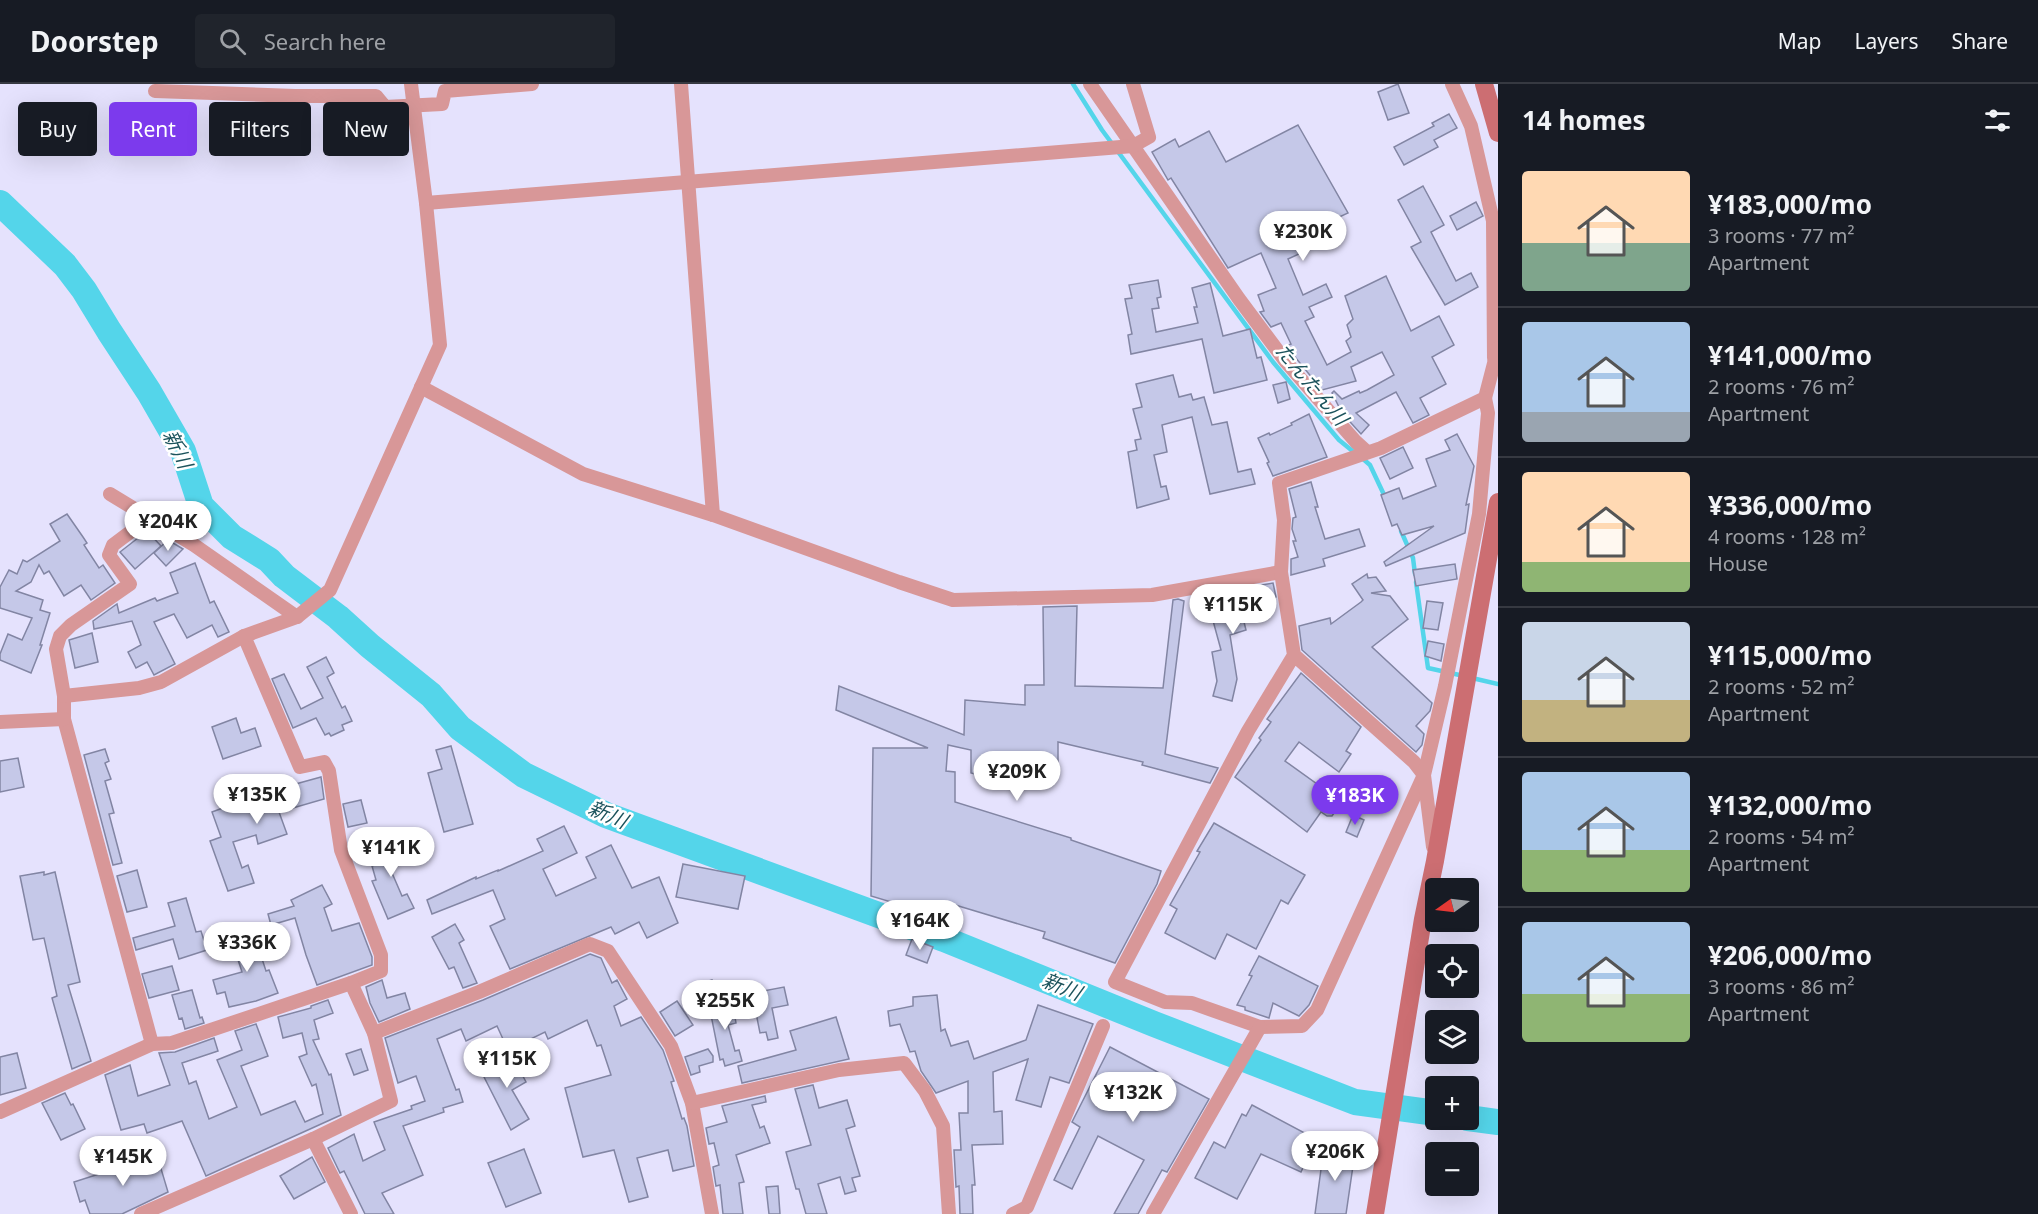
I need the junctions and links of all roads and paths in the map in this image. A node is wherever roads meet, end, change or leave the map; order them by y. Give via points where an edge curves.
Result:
1 (411, 84) edge
2 (532, 84) edge
3 (681, 84) edge
4 (1090, 84) edge
5 (1133, 84) edge
6 (1452, 84) edge
7 (1485, 84) edge
8 (154, 91) dead end
9 (414, 105) junction
10 (1498, 133) edge
11 (1133, 146) junction
12 (687, 181) junction
13 (426, 203) junction
14 (1498, 348) edge
15 (1494, 366) junction
16 (421, 387) junction
17 (1485, 398) junction
18 (1367, 452) junction
19 (110, 494) dead end
20 (1498, 502) edge
21 (713, 515) junction
22 (149, 518) junction
23 (1281, 572) junction
24 (297, 617) junction
25 (244, 636) junction
26 (1294, 655) junction
27 (64, 696) junction
28 (64, 719) junction
29 (0, 722) edge
30 (1424, 775) junction
31 (1435, 861) junction
32 (351, 983) junction
33 (1103, 1026) dead end
34 (1260, 1027) junction
35 (374, 1033) junction
36 (152, 1044) junction
37 (692, 1103) junction
38 (0, 1112) edge
39 (313, 1139) junction
40 (1032, 1211) edge
41 (141, 1214) edge
42 (351, 1214) edge
43 (712, 1214) edge
44 (949, 1214) edge
45 (1013, 1214) edge
46 (1152, 1214) edge
47 (1375, 1214) edge

1 - 9 street
2 - 9 street via 445,91 442,104
3 - 12 street
4 - 11 street
5 - 11 street via 1149,137
6 - 15 street via 1471,126 1493,221
7 - 10 street
8 - 9 street via 376,96 386,107
9 - 13 street
11 - 12 street
11 - 18 street via 1286,362
12 - 13 street
12 - 21 street
13 - 16 street via 440,345
14 - 15 street
15 - 17 street
16 - 21 street via 583,474
16 - 24 street via 330,590
17 - 18 street
17 - 30 street via 1488,413 1479,514
18 - 23 street via 1279,483 1284,520
19 - 22 street
20 - 31 street
21 - 23 street via 953,600 1152,595
22 - 24 street
22 - 27 street via 113,546 109,555 130,584 60,636 56,649
23 - 26 street
24 - 25 street
25 - 27 street via 161,682
25 - 32 street via 300,767 324,762 329,771 341,850 381,955 381,971
26 - 30 street
26 - 34 street via 1248,730 1115,982 1165,1002 1192,1003
27 - 28 street
28 - 29 street
28 - 36 street
30 - 31 street
30 - 34 street via 1317,1010 1302,1026
31 - 47 street
32 - 35 street
32 - 36 street via 172,1043
33 - 40 street
34 - 46 street
35 - 37 street via 590,944 608,951 671,1046
35 - 39 street via 391,1101
36 - 38 street
37 - 43 street
37 - 44 street via 839,1070 904,1063 925,1091 943,1126
39 - 41 street
39 - 42 street
40 - 45 street

